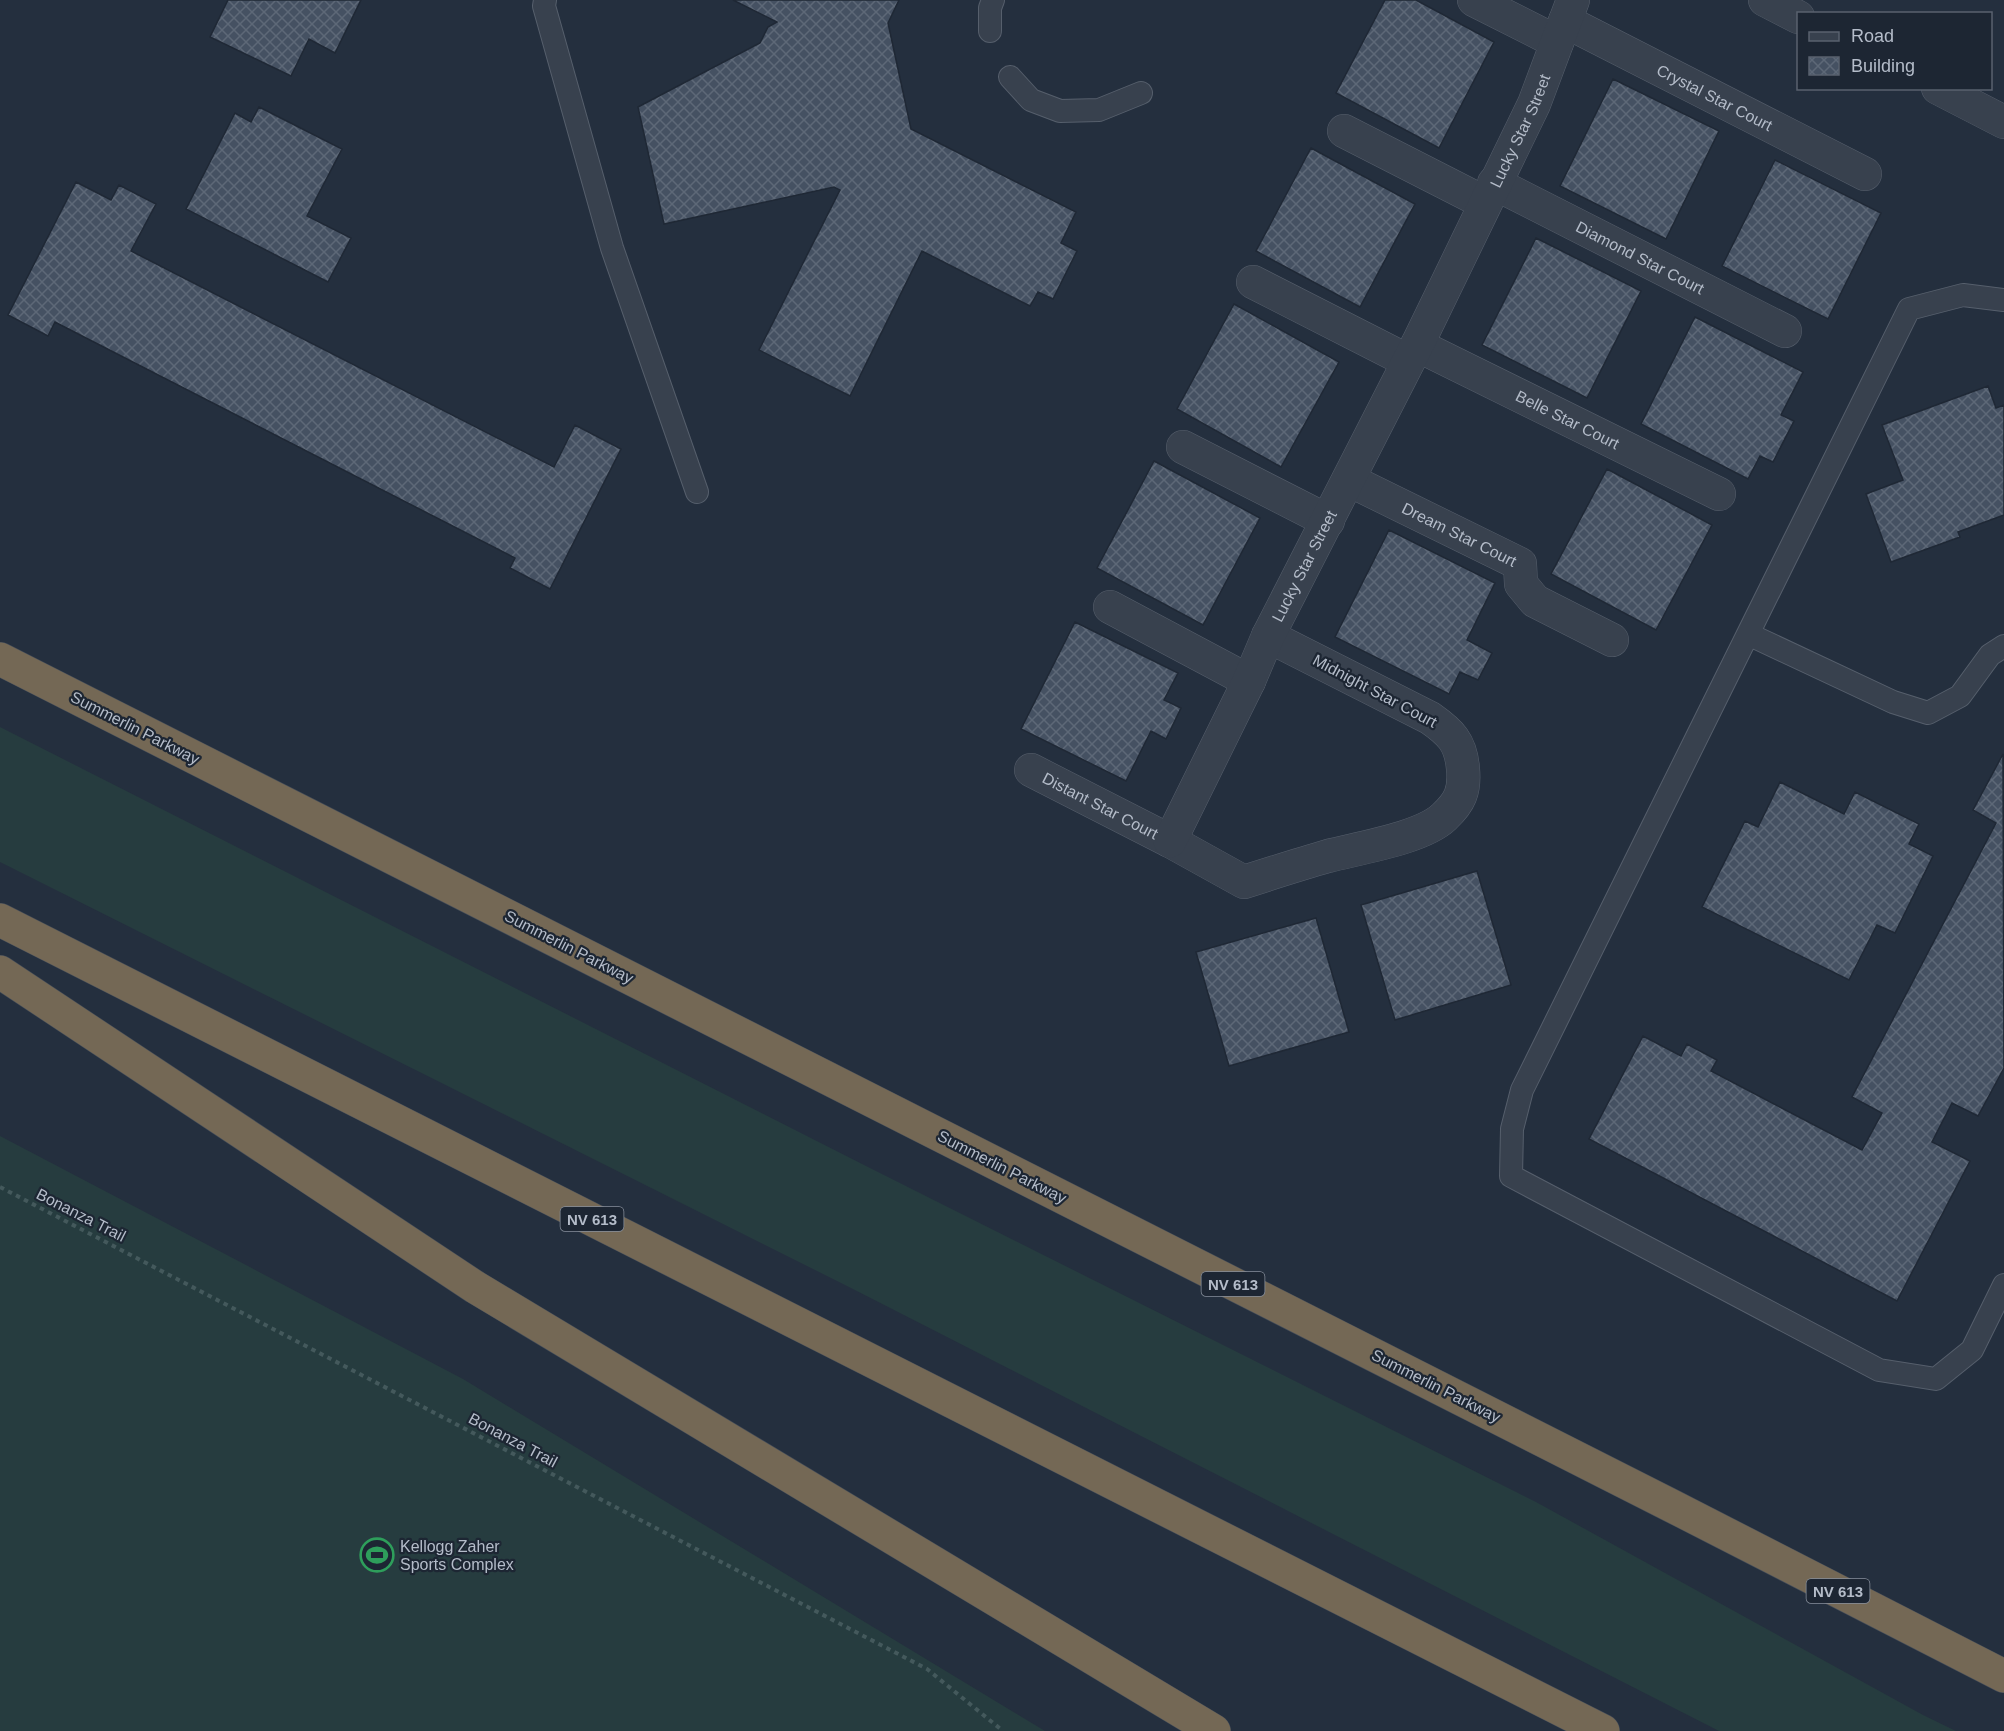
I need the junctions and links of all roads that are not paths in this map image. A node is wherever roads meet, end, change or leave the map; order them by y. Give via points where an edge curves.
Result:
1 (544, 0) edge
2 (993, 0) edge
3 (1474, 0) edge
4 (1764, 0) edge
5 (1797, 16) edge
6 (1565, 21) edge
7 (990, 31) dead end
8 (1010, 77) dead end
9 (1942, 90) edge
10 (1141, 93) dead end
11 (2004, 122) edge
12 (1344, 131) dead end
13 (1865, 174) dead end
14 (1489, 193) junction
15 (1253, 282) dead end
16 (2004, 300) edge
17 (1785, 331) dead end
18 (1413, 353) junction
19 (1183, 447) dead end
20 (1349, 480) junction
21 (697, 492) dead end
22 (1719, 494) dead end
23 (1328, 521) junction
24 (1110, 607) dead end
25 (1748, 634) junction
26 (1268, 636) junction
27 (1612, 640) dead end
28 (2004, 646) edge
29 (0, 659) edge
30 (1249, 681) junction
31 (1031, 770) dead end
32 (1170, 840) junction
33 (0, 920) edge
34 (0, 972) edge
35 (2004, 1285) edge
36 (2004, 1676) edge
37 (1214, 1731) edge
38 (1603, 1731) edge

1 - 21 lane via 612,248
2 - 7 lane
3 - 6 street, Crystal Star Court
4 - 5 street
6 - 13 street, Crystal Star Court
6 - 14 street, Lucky Star Street via 1534,104
8 - 10 lane via 1031,100 1060,111 1099,110
9 - 11 street
12 - 14 street, Diamond Star Court
14 - 17 street, Diamond Star Court
14 - 18 street, Lucky Star Street
15 - 18 street, Belle Star Court
16 - 25 lane via 1963,296 1909,309
18 - 20 street, Lucky Star Street
18 - 22 street, Belle Star Court
19 - 23 street
20 - 23 street, Lucky Star Street
20 - 27 street, Dream Star Court via 1520,564 1521,584 1535,601
23 - 26 street, Lucky Star Street
24 - 30 street
25 - 28 lane via 1893,702 1928,713 1960,696 1990,655
25 - 35 lane via 1522,1090 1512,1129 1511,1176 1879,1370 1936,1379 1972,1350
26 - 30 street, Lucky Star Street
26 - 32 street, Midnight Star Court via 1448,730 1458,745 1463,764 1461,799 1443,819 1420,832 1245,882
29 - 36 highway, Summerlin Parkway / NV 613
30 - 32 street, Lucky Star Street
31 - 32 street, Distant Star Court
33 - 38 highway, NV 613
34 - 37 highway via 475,1287

